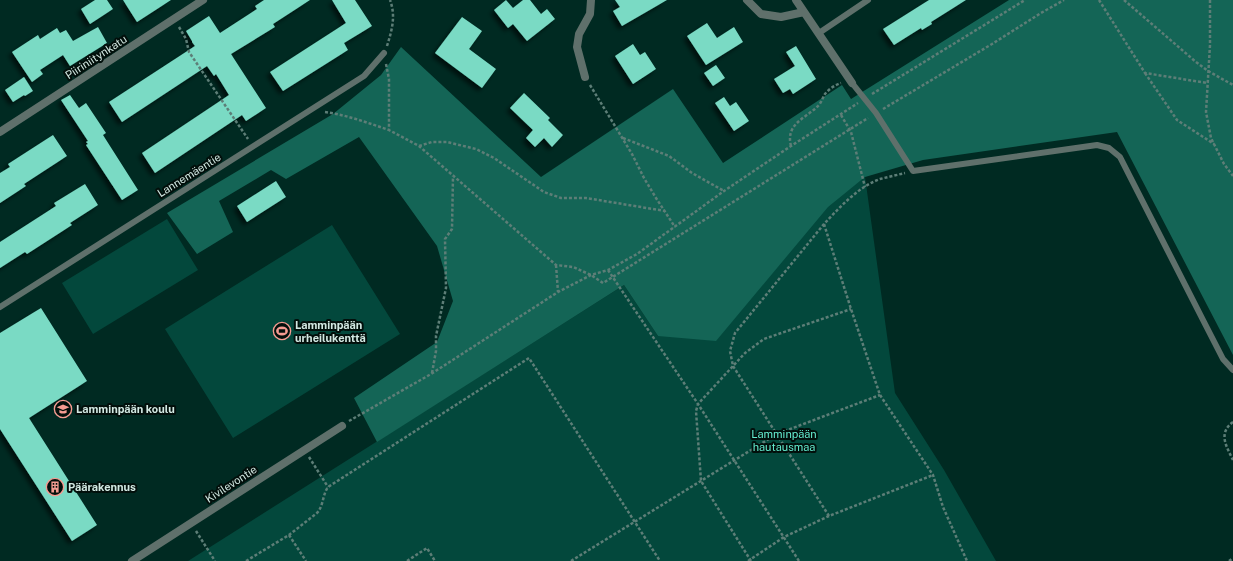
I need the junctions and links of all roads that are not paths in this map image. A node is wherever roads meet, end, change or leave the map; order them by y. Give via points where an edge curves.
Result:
1 (203, 0) edge
2 (591, 0) edge
3 (747, 0) edge
4 (796, 0) edge
5 (868, 0) edge
6 (804, 12) junction
7 (819, 33) junction
8 (384, 53) road end
9 (585, 78) road end
10 (850, 81) joint
11 (0, 132) edge
12 (0, 307) edge
13 (1233, 370) edge
14 (342, 426) road end
15 (132, 561) edge

1 - 11 street, Piiriniitynkatu
2 - 9 street via 590,14 579,34 577,48
3 - 6 street via 761,14 781,17
4 - 6 street
5 - 7 lane
6 - 7 street
7 - 10 street
8 - 12 lane, Lannemäentie via 364,76
10 - 13 lane via 876,113 913,171 1097,144 1109,148 1120,157 1206,327 1223,359
14 - 15 street, Kivilevontie

